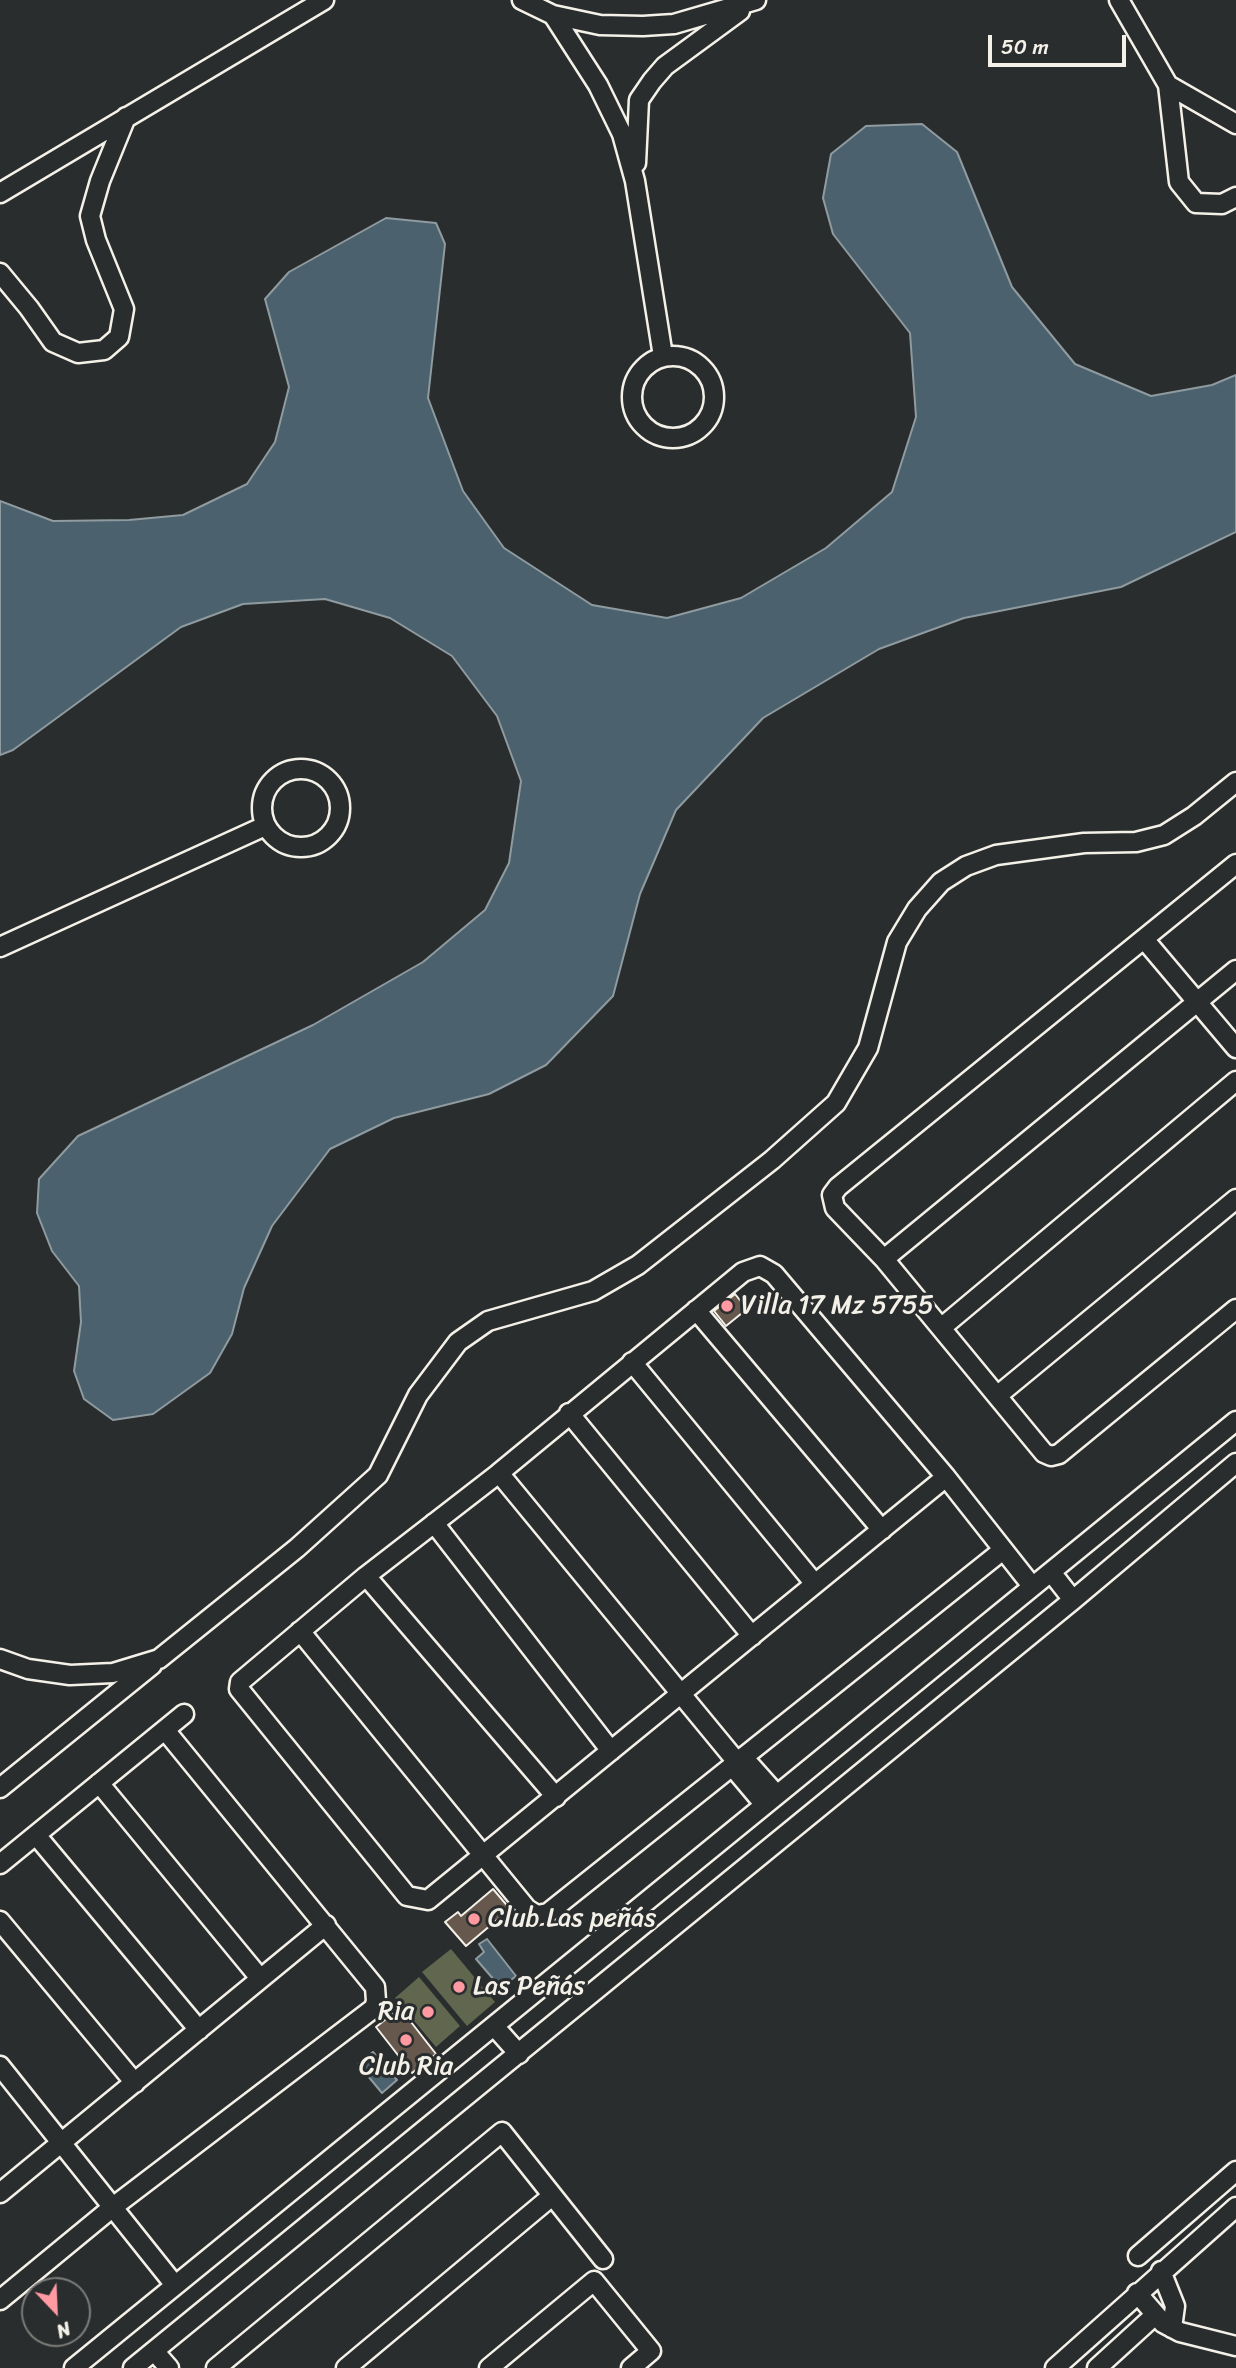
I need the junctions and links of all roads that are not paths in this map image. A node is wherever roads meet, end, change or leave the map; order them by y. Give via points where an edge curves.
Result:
1 (324, 0) edge
2 (522, 0) edge
3 (1119, 0) edge
4 (752, 2) edge
5 (553, 15) junction
6 (1168, 85) junction
7 (126, 117) junction
8 (1236, 124) edge
9 (635, 181) junction
10 (0, 193) edge
11 (1236, 197) edge
12 (0, 273) edge
13 (663, 356) junction
14 (1236, 782) edge
15 (265, 826) junction
16 (1236, 864) edge
17 (1144, 939) junction
18 (0, 947) edge
19 (1236, 970) edge
20 (1196, 1003) junction
21 (1236, 1048) edge
22 (1236, 1081) edge
23 (1236, 1199) edge
24 (884, 1259) junction
25 (1236, 1309) edge
26 (696, 1310) junction
27 (941, 1328) junction
28 (632, 1362) junction
29 (997, 1396) junction
30 (569, 1413) junction
31 (1236, 1421) edge
32 (1236, 1463) edge
33 (499, 1473) junction
34 (946, 1476) junction
35 (434, 1523) junction
36 (882, 1530) junction
37 (1003, 1550) junction
38 (1051, 1572) junction
39 (366, 1576) junction
40 (815, 1584) junction
41 (1032, 1586) junction
42 (1073, 1600) junction
43 (300, 1631) junction
44 (752, 1636) junction
45 (0, 1659) edge
46 (159, 1659) junction
47 (682, 1693) junction
48 (184, 1714) dead end
49 (165, 1730) junction
50 (611, 1751) junction
51 (737, 1761) junction
52 (99, 1783) junction
53 (0, 1788) edge
54 (556, 1797) junction
55 (770, 1799) junction
56 (36, 1835) junction
57 (485, 1856) junction
58 (0, 1864) edge
59 (0, 1922) edge
60 (326, 1925) junction
61 (259, 1977) junction
62 (494, 2026) junction
63 (199, 2030) junction
64 (519, 2054) junction
65 (0, 2066) edge
66 (135, 2082) junction
67 (62, 2142) junction
68 (1236, 2171) edge
69 (0, 2193) edge
70 (552, 2196) junction
71 (113, 2207) junction
72 (1236, 2207) edge
73 (1138, 2256) dead end
74 (603, 2259) dead end
75 (1161, 2271) junction
76 (174, 2284) junction
77 (1136, 2293) junction
78 (0, 2300) edge
79 (1154, 2316) junction
80 (1172, 2328) junction
81 (1236, 2346) edge
82 (155, 2351) junction
83 (1058, 2367) edge
84 (74, 2368) edge
85 (133, 2368) edge
86 (169, 2368) edge
87 (216, 2368) edge
88 (346, 2368) edge
89 (489, 2368) edge
90 (631, 2368) edge
91 (1097, 2368) edge

1 - 7 street
2 - 5 street
3 - 6 street
4 - 5 street via 674,24 600,25
4 - 9 street via 665,66 639,100
5 - 9 street via 598,85 622,134
6 - 8 street
6 - 11 street via 1179,182 1196,203 1222,204
7 - 10 street
7 - 12 street via 90,216 124,309 119,337 104,350 78,353 53,342
9 - 13 street
13 - 13 street via 640,370 631,396 638,421 660,437 687,437 707,422 715,398 708,374 688,358
14 - 46 street via 1164,835 1136,842 1084,843 996,855 941,882 897,942 868,1048 836,1103 772,1160 638,1265 593,1291 488,1321 458,1342 418,1395 377,1475 297,1548
15 - 15 street via 290,847 323,842 334,831 341,799 331,782 318,773 297,769 266,789
15 - 18 street
16 - 17 street
17 - 20 street
17 - 24 street via 838,1187 832,1195 835,1208
19 - 20 street
20 - 21 street
20 - 24 street
22 - 27 street
23 - 29 street
24 - 27 street
25 - 29 street via 1059,1454 1044,1453
26 - 28 street
26 - 34 street via 743,1272 760,1266 774,1274
26 - 36 street
27 - 29 street
28 - 30 street
28 - 40 street
30 - 33 street
30 - 44 street
31 - 38 street
32 - 42 street
33 - 35 street
33 - 47 street
34 - 36 street
34 - 37 street
35 - 39 street
35 - 50 street
36 - 40 street
37 - 41 street
37 - 51 street
38 - 41 street
38 - 42 street
39 - 43 street
39 - 54 street
40 - 44 street
41 - 55 street
42 - 64 street
43 - 57 street
43 - 57 street via 240,1682 242,1696 407,1896 428,1900
44 - 47 street
45 - 46 street via 70,1675 113,1673
46 - 53 street
47 - 50 street
47 - 51 street
48 - 49 street
49 - 52 street
49 - 60 street
50 - 54 street
51 - 55 street
51 - 57 street via 548,1913 537,1915 527,1909
52 - 56 street
52 - 61 street
54 - 57 street
55 - 62 street
56 - 58 street
56 - 63 street
59 - 66 street
60 - 61 street
60 - 71 street via 375,1987 374,2008
61 - 63 street
62 - 64 street
62 - 76 street
63 - 66 street
64 - 82 street
65 - 67 street
66 - 67 street
67 - 69 street
67 - 71 street
68 - 73 street
70 - 74 street
70 - 87 street via 502,2132
70 - 88 street
71 - 76 street
71 - 78 street
72 - 75 street
75 - 77 street
75 - 80 street via 1175,2306
76 - 84 street
77 - 79 street
77 - 83 street
79 - 80 street
79 - 91 street
80 - 81 street
82 - 85 street
82 - 86 street
89 - 90 street via 594,2281 651,2351

